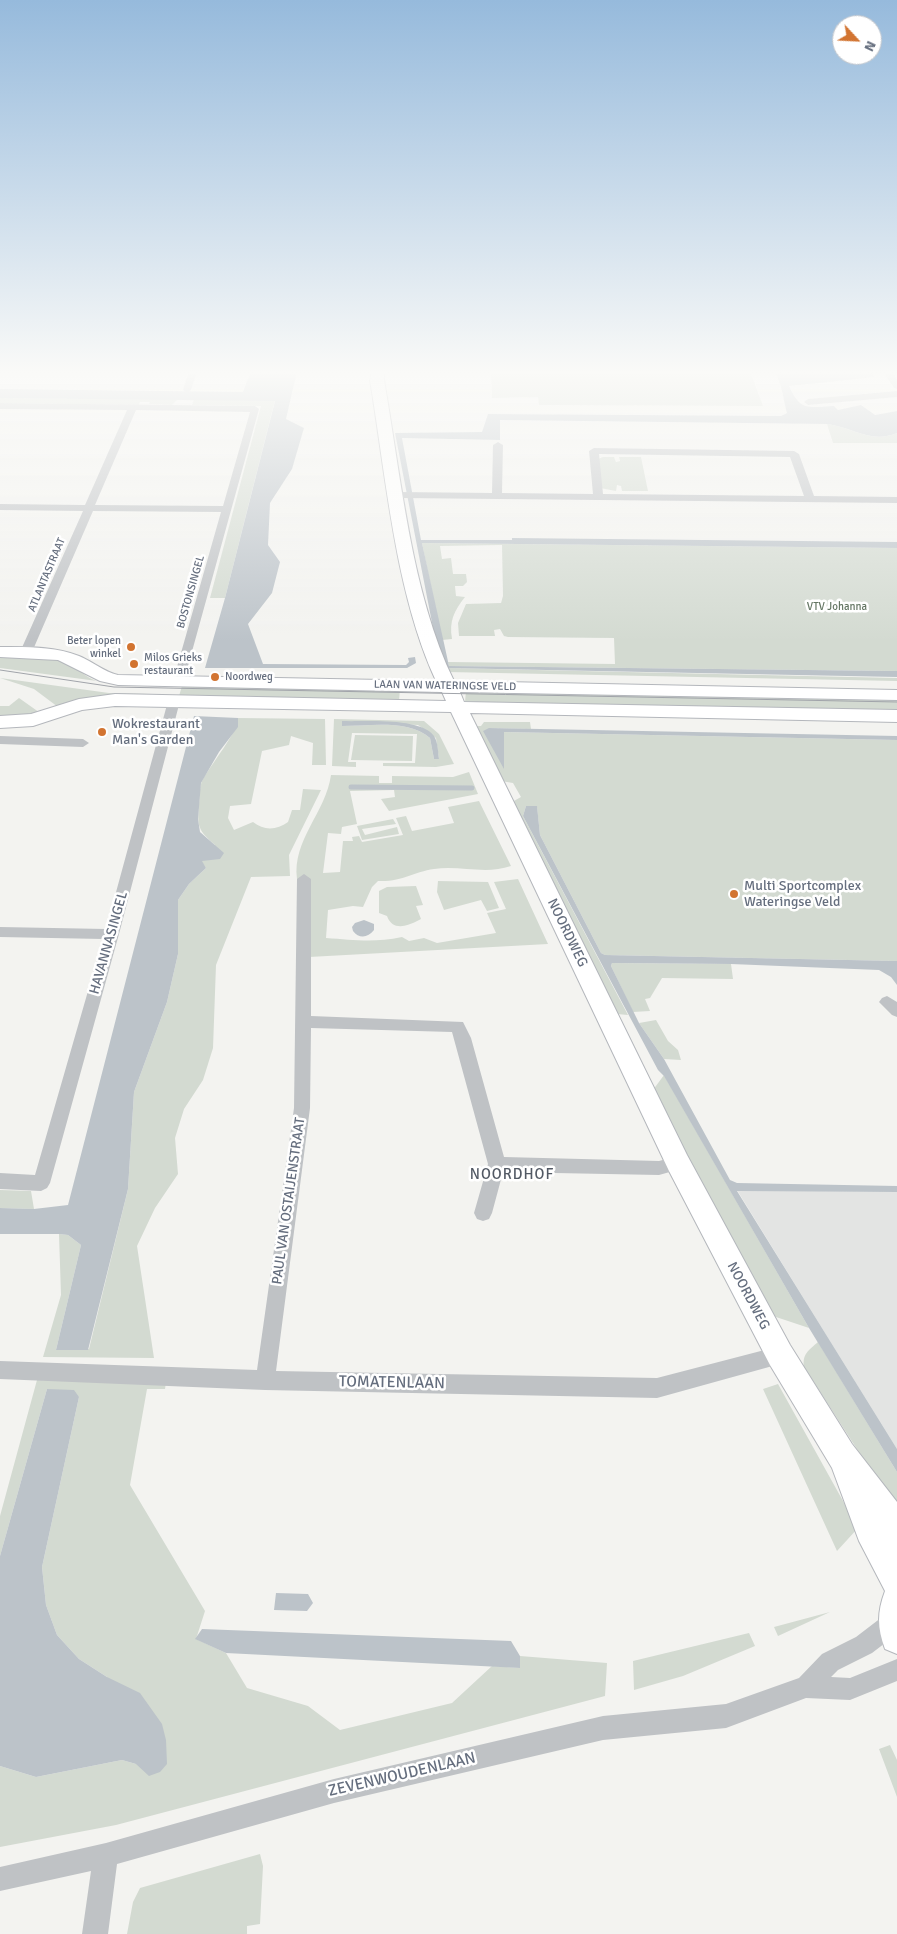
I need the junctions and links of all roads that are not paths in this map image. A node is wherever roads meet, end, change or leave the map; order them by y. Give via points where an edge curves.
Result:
1 (109, 461) edge
2 (241, 461) edge
3 (397, 461) edge
4 (498, 461) edge
5 (595, 461) edge
6 (797, 461) edge
7 (406, 495) junction
8 (497, 496) junction
9 (598, 497) junction
10 (810, 499) junction
11 (897, 500) edge
12 (0, 507) edge
13 (89, 508) junction
14 (228, 509) junction
15 (0, 652) edge
16 (26, 652) junction
17 (179, 681) junction
18 (448, 686) junction
19 (897, 695) edge
20 (174, 702) junction
21 (458, 708) junction
22 (897, 716) edge
23 (0, 722) edge
24 (0, 740) edge
25 (83, 743) dead end
26 (304, 879) dead end
27 (0, 932) edge
28 (112, 934) junction
29 (304, 1022) junction
30 (497, 1164) junction
31 (669, 1166) junction
32 (0, 1181) edge
33 (483, 1213) dead end
34 (780, 1355) junction
35 (0, 1370) edge
36 (265, 1380) junction
37 (842, 1455) junction
38 (897, 1530) edge
39 (897, 1580) edge
40 (896, 1620) edge
41 (897, 1670) edge
42 (806, 1687) junction
43 (106, 1855) junction
44 (0, 1879) edge
45 (95, 1934) edge

1 - 13 street, ATLANTASTRAAT
2 - 14 street, BOSTONSINGEL
3 - 7 street, NOORDWEG
4 - 8 street
5 - 9 street
6 - 10 street
7 - 8 street
7 - 18 street, NOORDWEG via 409,568 418,608
8 - 9 street
9 - 10 street
10 - 11 street
12 - 13 street
13 - 14 street
13 - 16 street, ATLANTASTRAAT
14 - 17 street, BOSTONSINGEL
15 - 16 street, LAAN VAN WATERINGSE VELD
16 - 17 street, LAAN VAN WATERINGSE VELD via 56,654 80,663 101,677
17 - 18 street, LAAN VAN WATERINGSE VELD
18 - 19 street, LAAN VAN WATERINGSE VELD
18 - 21 street, NOORDWEG
20 - 21 street, LAAN VAN WATERINGSE VELD
20 - 23 street, LAAN VAN WATERINGSE VELD via 101,701 34,720
20 - 28 street, HAVANNASINGEL
21 - 22 street, LAAN VAN WATERINGSE VELD
21 - 31 street, NOORDWEG
24 - 25 street
26 - 29 street, PAUL VAN OSTAIJENSTRAAT
27 - 28 street
28 - 32 street, HAVANNASINGEL via 41,1183
29 - 30 street via 457,1026
29 - 36 street, PAUL VAN OSTAIJENSTRAAT via 302,1108
30 - 31 street
30 - 33 street
31 - 34 street, NOORDWEG
34 - 36 street, TOMATENLAAN via 657,1388
34 - 37 street, NOORDWEG
35 - 36 street, TOMATENLAAN
37 - 38 street, NOORDWEG
37 - 39 street, NOORDWEG via 870,1530
40 - 42 street, ZEVENWOUDENLAAN via 864,1645 830,1662
41 - 42 street, ZEVENWOUDENLAAN via 850,1689
42 - 43 street, ZEVENWOUDENLAAN via 726,1716 602,1728 334,1791
43 - 44 street, ZEVENWOUDENLAAN
43 - 45 street

